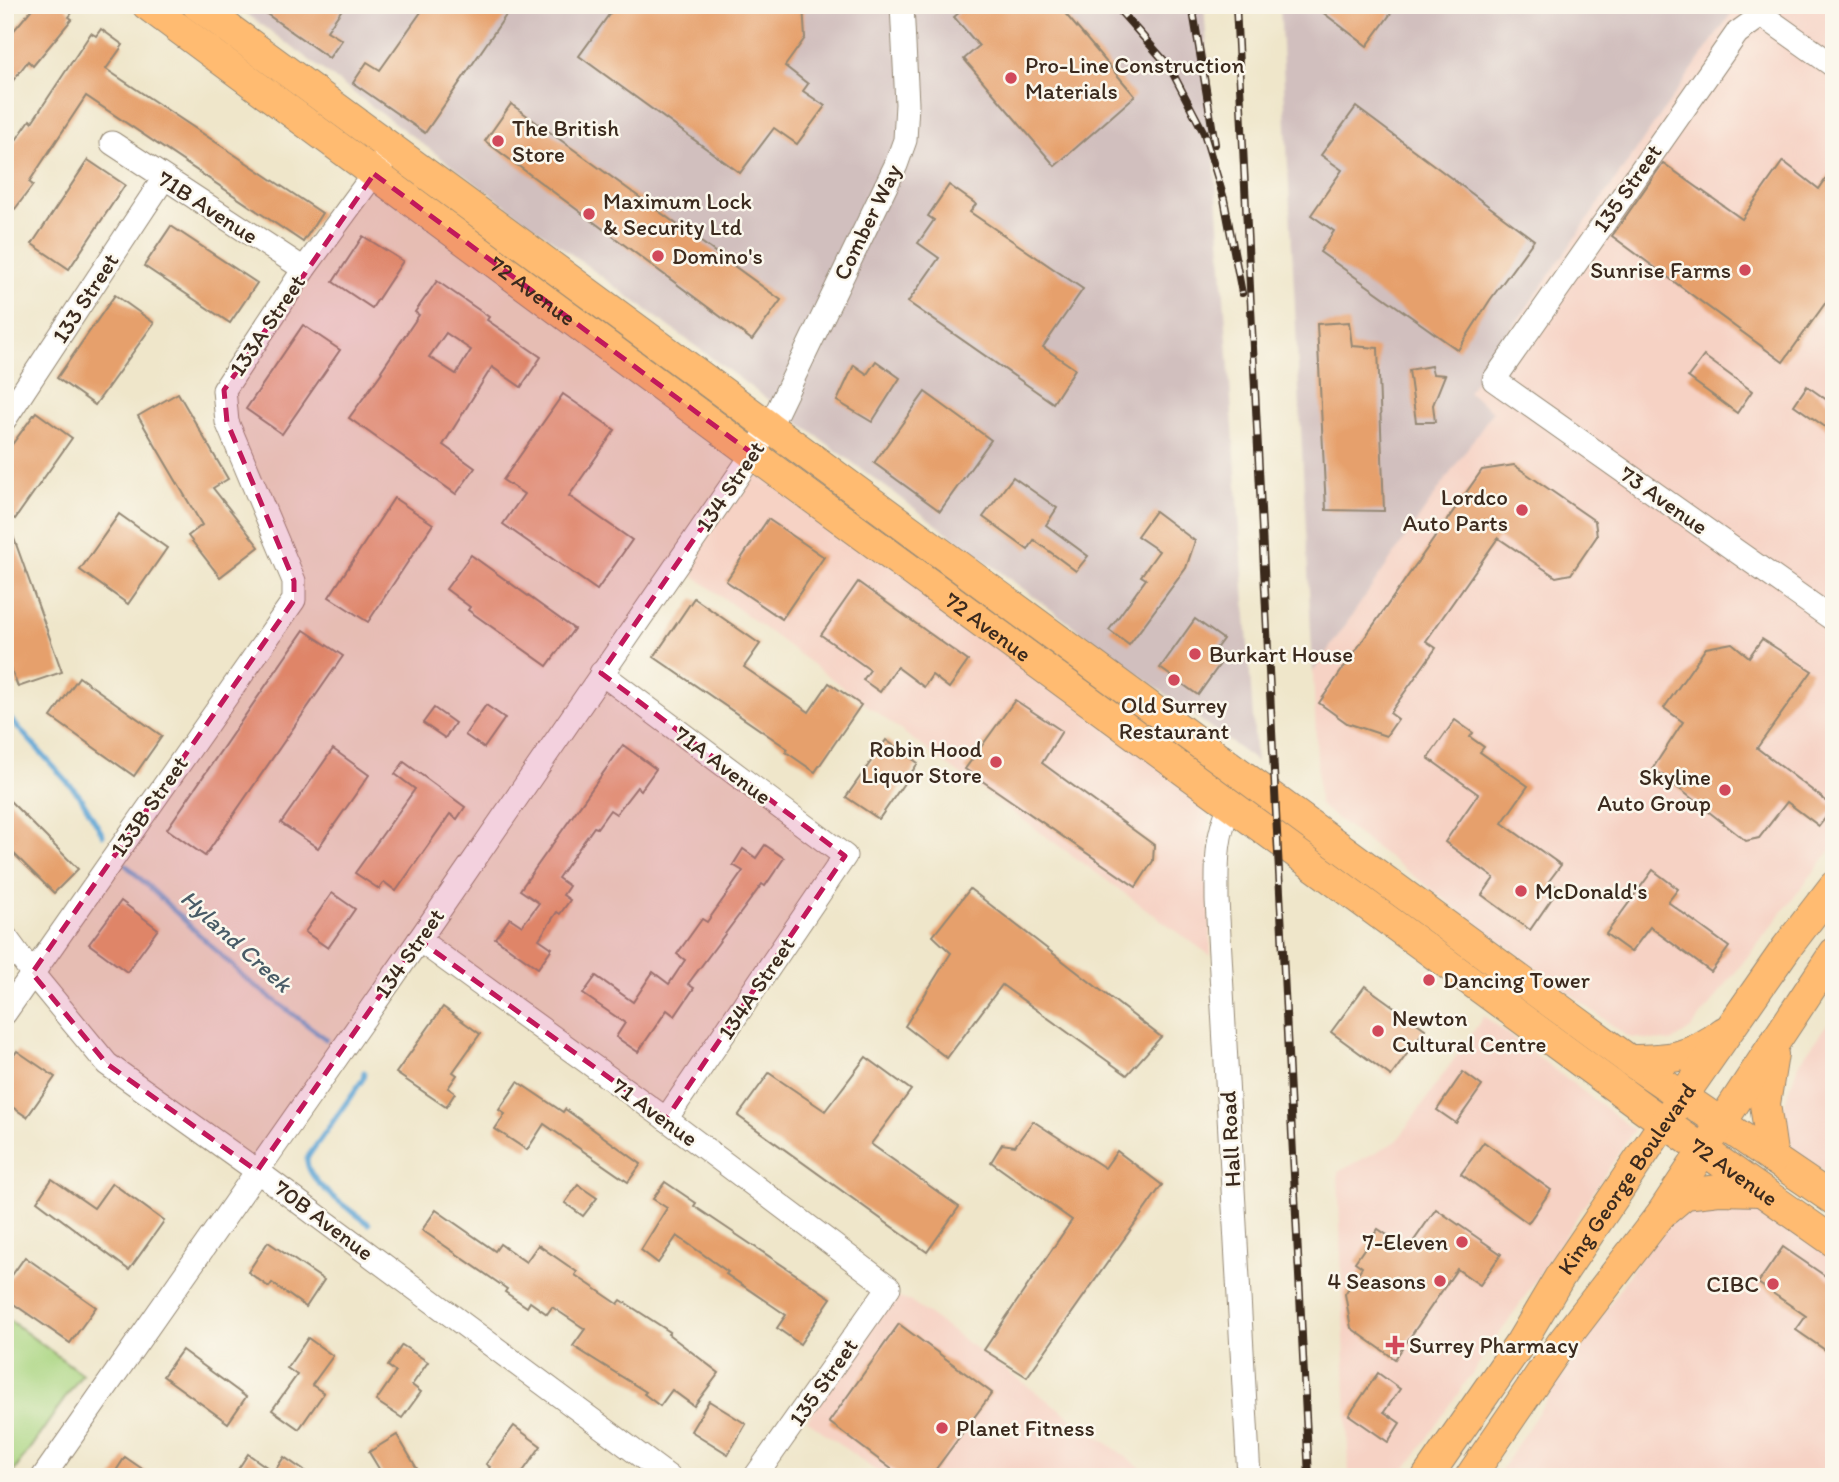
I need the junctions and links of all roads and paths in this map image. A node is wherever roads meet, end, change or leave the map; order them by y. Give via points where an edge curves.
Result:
1 (147, 5) edge
2 (197, 5) edge
3 (902, 5) edge
4 (1765, 10) edge
5 (1834, 66) edge
6 (112, 143) dead end
7 (392, 148) junction
8 (374, 174) junction
9 (164, 178) junction
10 (304, 269) junction
11 (1494, 380) joint
12 (5, 419) edge
13 (770, 426) junction
14 (752, 454) junction
15 (294, 600) joint
16 (1834, 620) edge
17 (601, 673) junction
18 (1231, 804) junction
19 (845, 856) joint
20 (1834, 887) edge
21 (5, 936) edge
22 (419, 940) junction
23 (1834, 953) edge
24 (32, 973) junction
25 (5, 1013) edge
26 (1732, 1026) junction
27 (1775, 1043) junction
28 (1629, 1060) junction
29 (1683, 1097) junction
30 (666, 1119) junction
31 (1664, 1122) junction
32 (1720, 1123) junction
33 (1702, 1150) junction
34 (1773, 1159) junction
35 (257, 1171) junction
36 (1760, 1191) junction
37 (1834, 1200) edge
38 (1661, 1214) junction
39 (1834, 1242) edge
40 (889, 1287) joint
41 (43, 1477) edge
42 (669, 1477) edge
43 (755, 1477) edge
44 (1248, 1477) edge
45 (1427, 1477) edge
46 (1470, 1477) edge

1 - 8 main road, 72 Avenue
2 - 7 main road, 72 Avenue
3 - 13 street, Comber Way via 905,140
4 - 5 street
4 - 11 street, 135 Street via 1737,33
6 - 9 street, 71B Avenue
7 - 8 street, 133A Street
7 - 13 main road, 72 Avenue
8 - 10 street, 133A Street
8 - 14 main road, 72 Avenue
9 - 10 street, 71B Avenue
9 - 12 street, 133 Street
10 - 15 street, 133A Street via 223,395 228,422 294,581
11 - 16 street, 73 Avenue
13 - 14 street, 134 Street
13 - 28 main road, 72 Avenue
14 - 17 street, 134 Street
14 - 18 main road, 72 Avenue
15 - 24 street, 133B Street
17 - 19 street, 71A Avenue
17 - 22 street, 134 Street
18 - 31 main road, 72 Avenue
18 - 44 street, Hall Road via 1217,844 1217,900
19 - 30 street, 134A Street
20 - 26 main road, King George Boulevard
21 - 24 street, 70B Avenue
22 - 30 street, 71 Avenue
22 - 35 street, 134 Street
23 - 27 main road, King George Boulevard
24 - 25 street, 133B Street
24 - 35 street, 70B Avenue via 107,1064
26 - 28 main road via 1707,1046 1674,1058
26 - 29 main road, King George Boulevard
27 - 32 main road, King George Boulevard
27 - 34 main road via 1765,1104
28 - 29 main road, 72 Avenue
29 - 31 main road, King George Boulevard
29 - 32 main road, 72 Avenue
30 - 40 street, 71 Avenue
31 - 33 main road, 72 Avenue
31 - 45 main road, King George Boulevard
32 - 33 main road, King George Boulevard
32 - 34 main road, 72 Avenue
33 - 36 main road, 72 Avenue
33 - 38 main road, King George Boulevard
34 - 37 main road, 72 Avenue
35 - 41 street, 134 Street
35 - 42 street, 70B Avenue
36 - 38 main road via 1685,1194
36 - 39 main road, 72 Avenue
38 - 46 main road, King George Boulevard via 1561,1344
40 - 43 street, 135 Street

